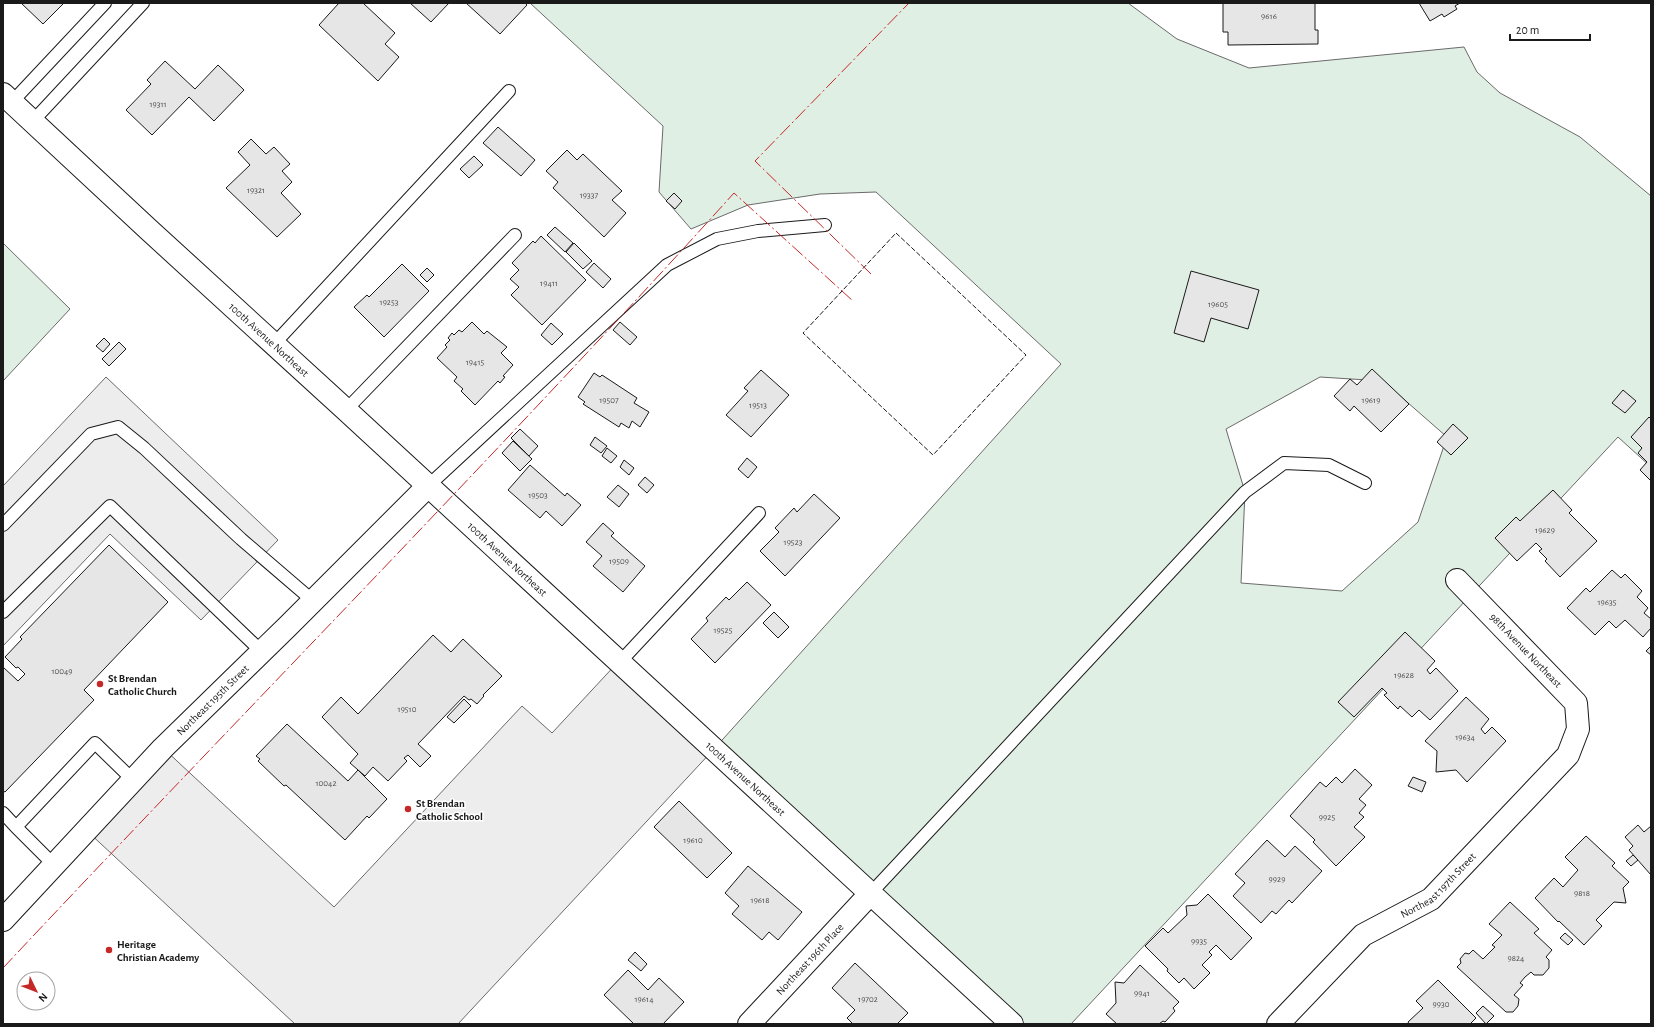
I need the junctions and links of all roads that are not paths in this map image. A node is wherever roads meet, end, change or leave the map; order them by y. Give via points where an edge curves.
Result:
1 (105, 3) edge
2 (143, 3) edge
3 (510, 91) dead end
4 (7, 98) edge
5 (33, 121) junction
6 (825, 226) dead end
7 (515, 235) dead end
8 (274, 344) junction
9 (346, 410) junction
10 (1365, 483) dead end
11 (428, 486) junction
12 (759, 514) dead end
13 (3, 525) edge
14 (1457, 580) dead end
15 (312, 600) junction
16 (3, 612) edge
17 (262, 652) junction
18 (620, 662) junction
19 (1578, 729) joint
20 (133, 780) junction
21 (3, 814) edge
22 (16, 827) junction
23 (54, 865) junction
24 (870, 893) junction
25 (3, 920) edge
26 (749, 1024) edge
27 (1012, 1024) edge
28 (1278, 1024) edge

1 - 4 lane
2 - 5 lane
3 - 8 lane
4 - 5 street, 100th Avenue Northeast
5 - 8 street, 100th Avenue Northeast
6 - 11 lane via 758,231 717,239 667,265
7 - 9 lane
8 - 9 street, 100th Avenue Northeast
9 - 11 street, 100th Avenue Northeast
10 - 24 lane via 1328,465 1284,463 1245,492
11 - 15 street, Northeast 195th Street
11 - 18 street, 100th Avenue Northeast
12 - 18 lane
13 - 15 lane via 91,434 118,427
14 - 19 street, 98th Avenue Northeast via 1576,702
15 - 17 street, Northeast 195th Street
16 - 17 lane via 110,506
17 - 20 street, Northeast 195th Street
18 - 24 street, 100th Avenue Northeast
19 - 28 street, Northeast 197th Street via 1568,755 1431,899 1363,935
20 - 22 lane via 95,743
20 - 23 street, Northeast 195th Street
21 - 22 lane
22 - 23 lane
23 - 25 street, Northeast 195th Street
24 - 26 street, Northeast 196th Place
24 - 27 street, 100th Avenue Northeast

